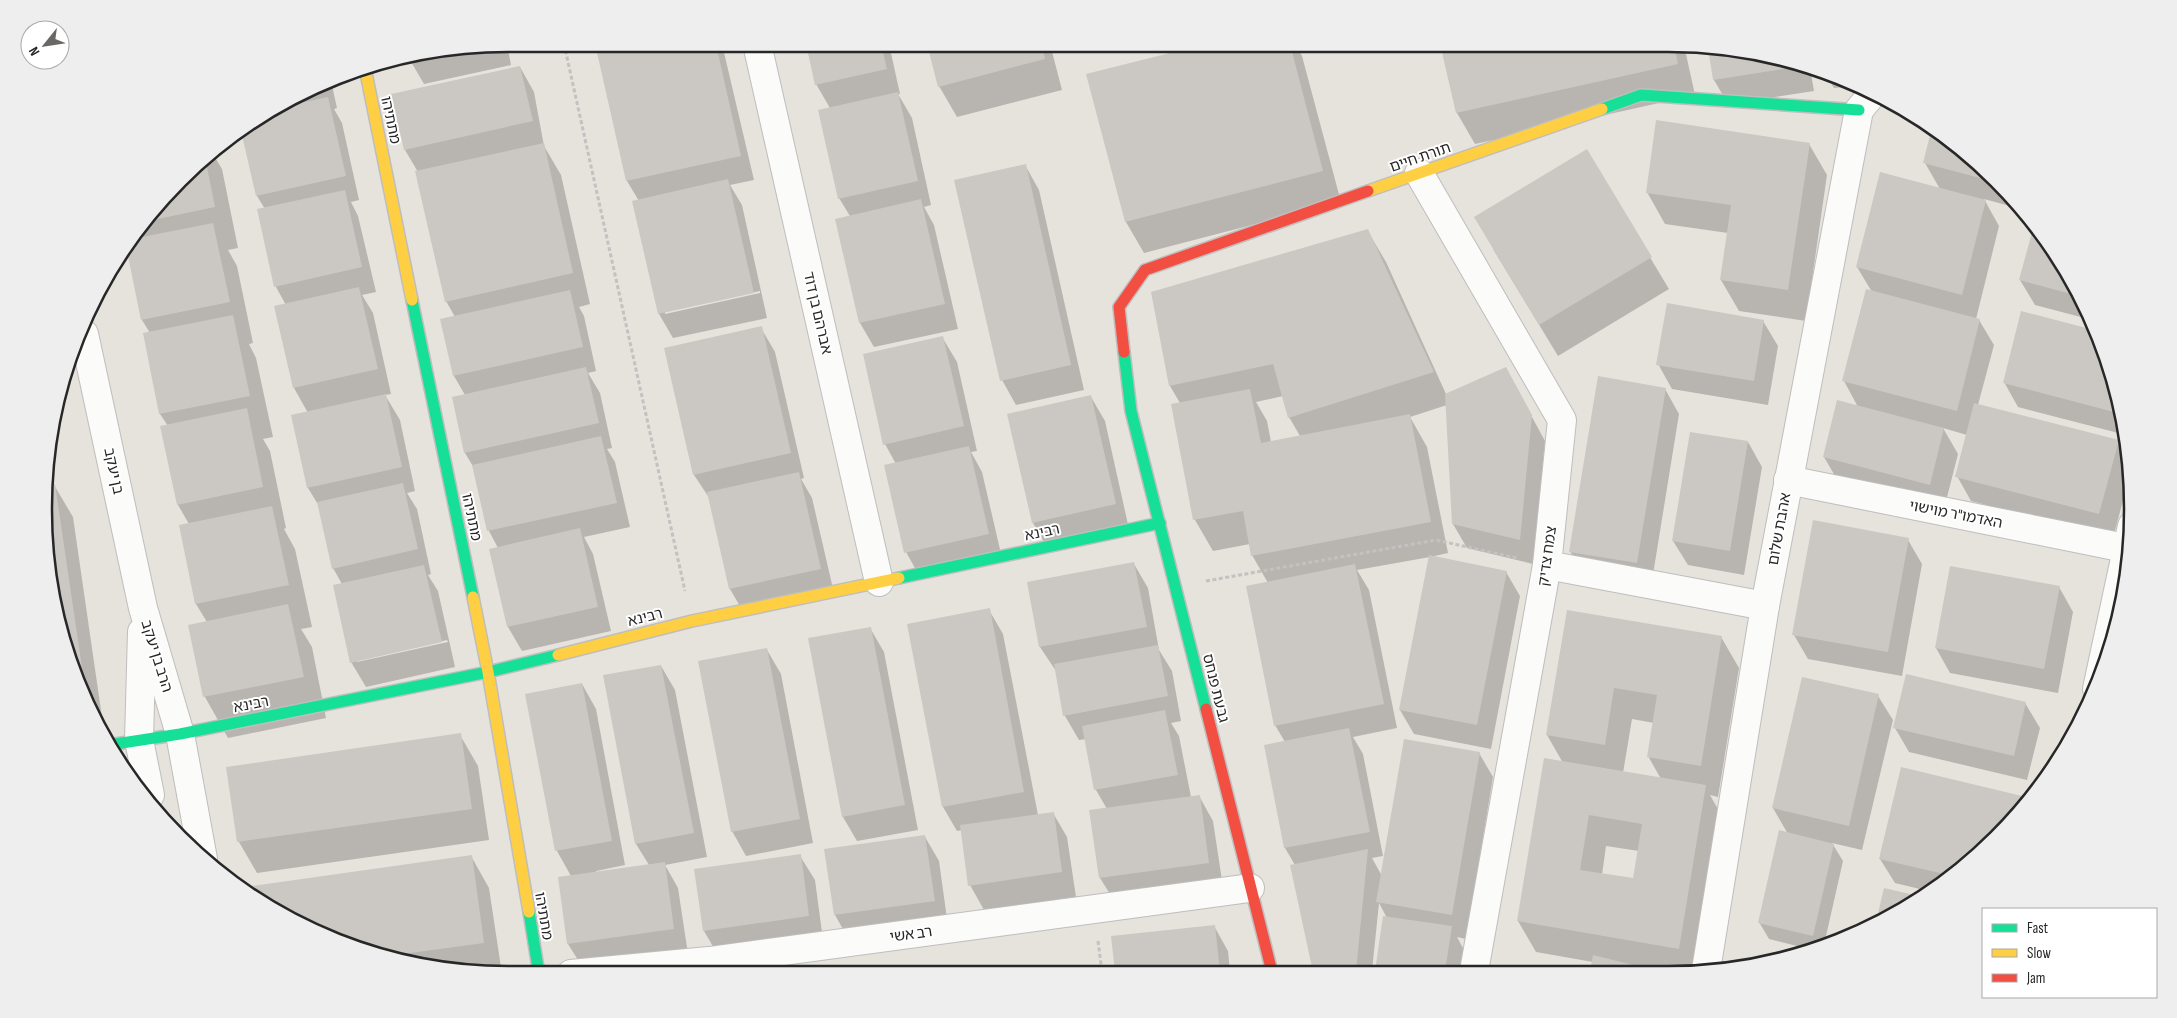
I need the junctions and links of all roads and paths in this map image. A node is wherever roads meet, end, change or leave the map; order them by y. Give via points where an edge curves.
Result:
1 (566, 52) edge
2 (759, 52) edge
3 (367, 76) edge
4 (1866, 102) edge
5 (1419, 174) junction
6 (85, 339) edge
7 (1131, 411) joint
8 (1788, 480) junction
9 (1160, 523) junction
10 (2124, 539) edge
11 (1546, 564) junction
12 (879, 582) junction
13 (1176, 586) junction
14 (1765, 606) junction
15 (143, 608) junction
16 (692, 621) junction
17 (488, 672) junction
18 (180, 734) junction
19 (138, 740) junction
20 (118, 743) edge
21 (149, 789) edge
22 (200, 845) edge
23 (1250, 888) junction
24 (1707, 964) edge
25 (538, 966) edge
26 (657, 966) edge
27 (1270, 966) edge
28 (1475, 966) edge

1 - 16 path
2 - 12 street, אברהם בן דוד
3 - 17 street, מתתיהו
4 - 5 street, תורת חיים via 1641,95
4 - 8 street, אהבת שלום
5 - 7 street, תורת חיים via 1145,270 1119,307
5 - 11 street, צמח צדיק via 1562,420
6 - 15 street, בן יעקב
7 - 9 street, גבעת פנחס
8 - 10 street, האדמו"ר מוישוי
8 - 14 street, אהבת שלום
9 - 12 street, רבינא
9 - 13 street, גבעת פנחס
11 - 13 path via 1436,540
11 - 14 street
11 - 28 street, צמח צדיק
12 - 16 street, רבינא
13 - 23 street, גבעת פנחס
14 - 24 street, אהבת שלום
15 - 18 street, הרב בן יעקב
15 - 19 street, הרב בן יעקב
16 - 17 street, רבינא
17 - 18 street, רבינא
17 - 25 street, מתתיהו
18 - 19 street, רבינא
18 - 22 street, הרב בן יעקב
19 - 20 street, רבינא
19 - 21 street, הרב בן יעקב
23 - 26 street, רב אשי
23 - 27 street, גבעת פנחס

